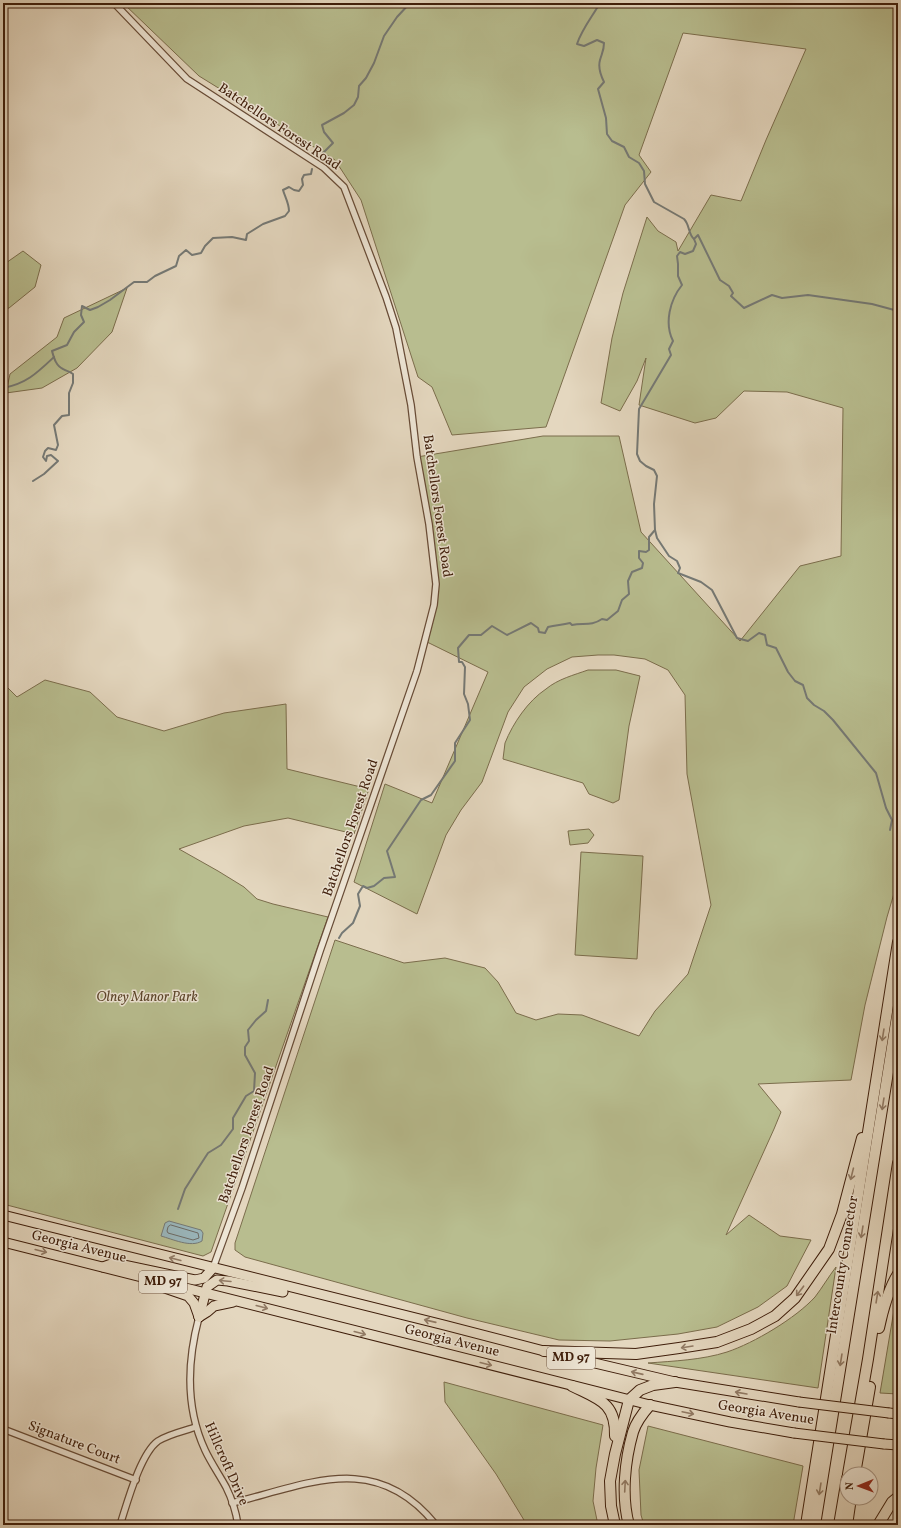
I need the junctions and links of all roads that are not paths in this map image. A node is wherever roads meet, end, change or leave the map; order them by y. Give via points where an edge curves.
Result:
1 (114, 3) edge
2 (898, 942) edge
3 (898, 1010) edge
4 (874, 1096) junction
5 (898, 1163) edge
6 (3, 1215) edge
7 (3, 1242) edge
8 (103, 1267) junction
9 (213, 1268) junction
10 (898, 1274) edge
11 (140, 1276) junction
12 (205, 1293) junction
13 (332, 1298) junction
14 (239, 1301) junction
15 (199, 1317) junction
16 (544, 1351) junction
17 (675, 1382) junction
18 (572, 1386) junction
19 (629, 1400) junction
20 (650, 1405) junction
21 (893, 1413) edge
22 (196, 1427) junction
23 (3, 1429) edge
24 (898, 1445) edge
25 (615, 1454) junction
26 (849, 1466) edge
27 (856, 1466) edge
28 (136, 1480) junction
29 (898, 1497) edge
30 (232, 1503) junction
31 (842, 1506) edge
32 (851, 1506) edge
33 (120, 1525) edge
34 (238, 1525) edge
35 (436, 1525) edge
36 (615, 1525) edge
37 (629, 1525) edge
38 (806, 1525) edge
39 (815, 1525) edge
40 (839, 1525) edge
41 (847, 1525) edge
42 (878, 1525) edge

1 - 9 street, Batchellors Forest Road via 188,79 324,168 344,186 396,328 411,405 436,584 434,605 417,671
2 -> 4 highway
3 -> 39 highway, Intercounty Connector
4 -> 16 highway via 842,1214 829,1249 795,1298 775,1316 751,1329 717,1342 679,1348 636,1354
4 - 38 highway
26 -> 5 highway
9 -> 6 main road, Georgia Avenue / MD 97
7 -> 8 main road, Georgia Avenue / MD 97
8 - 9 main road via 114,1263 195,1280 204,1278
8 - 11 main road, Georgia Avenue / MD 97
9 - 13 main road, Georgia Avenue / MD 97
10 - 27 highway via 890,1286 882,1315
11 - 12 main road, Georgia Avenue / MD 97
11 - 15 main road via 188,1296 194,1303
13 -> 12 main road via 222,1280 213,1282
12 - 14 main road, Georgia Avenue / MD 97
12 - 15 main road
16 -> 13 main road, Georgia Avenue / MD 97
14 - 15 main road via 214,1306
14 -> 18 main road, Georgia Avenue / MD 97
15 - 22 street, Hillcroft Drive via 189,1374
17 -> 16 main road, Georgia Avenue / MD 97
17 - 19 highway via 652,1385 640,1390
21 -> 17 main road, Georgia Avenue / MD 97, bridge via 799,1402
18 - 19 main road, Georgia Avenue / MD 97
18 - 25 highway via 602,1401 611,1412 614,1419
19 - 20 main road, Georgia Avenue / MD 97
19 - 25 highway
20 -> 24 main road, Georgia Avenue / MD 97, bridge via 794,1433
37 -> 20 highway via 625,1496 626,1466 633,1431
22 - 28 street via 169,1436 152,1447
22 - 30 street, Hillcroft Drive via 205,1451 227,1488
23 - 28 street, Signature Court
25 - 36 highway via 610,1481
28 - 33 street
29 - 42 highway
30 - 34 street, Hillcroft Drive
30 - 35 street via 324,1479 355,1478 398,1492 420,1508
31 - 40 highway
32 - 41 highway

